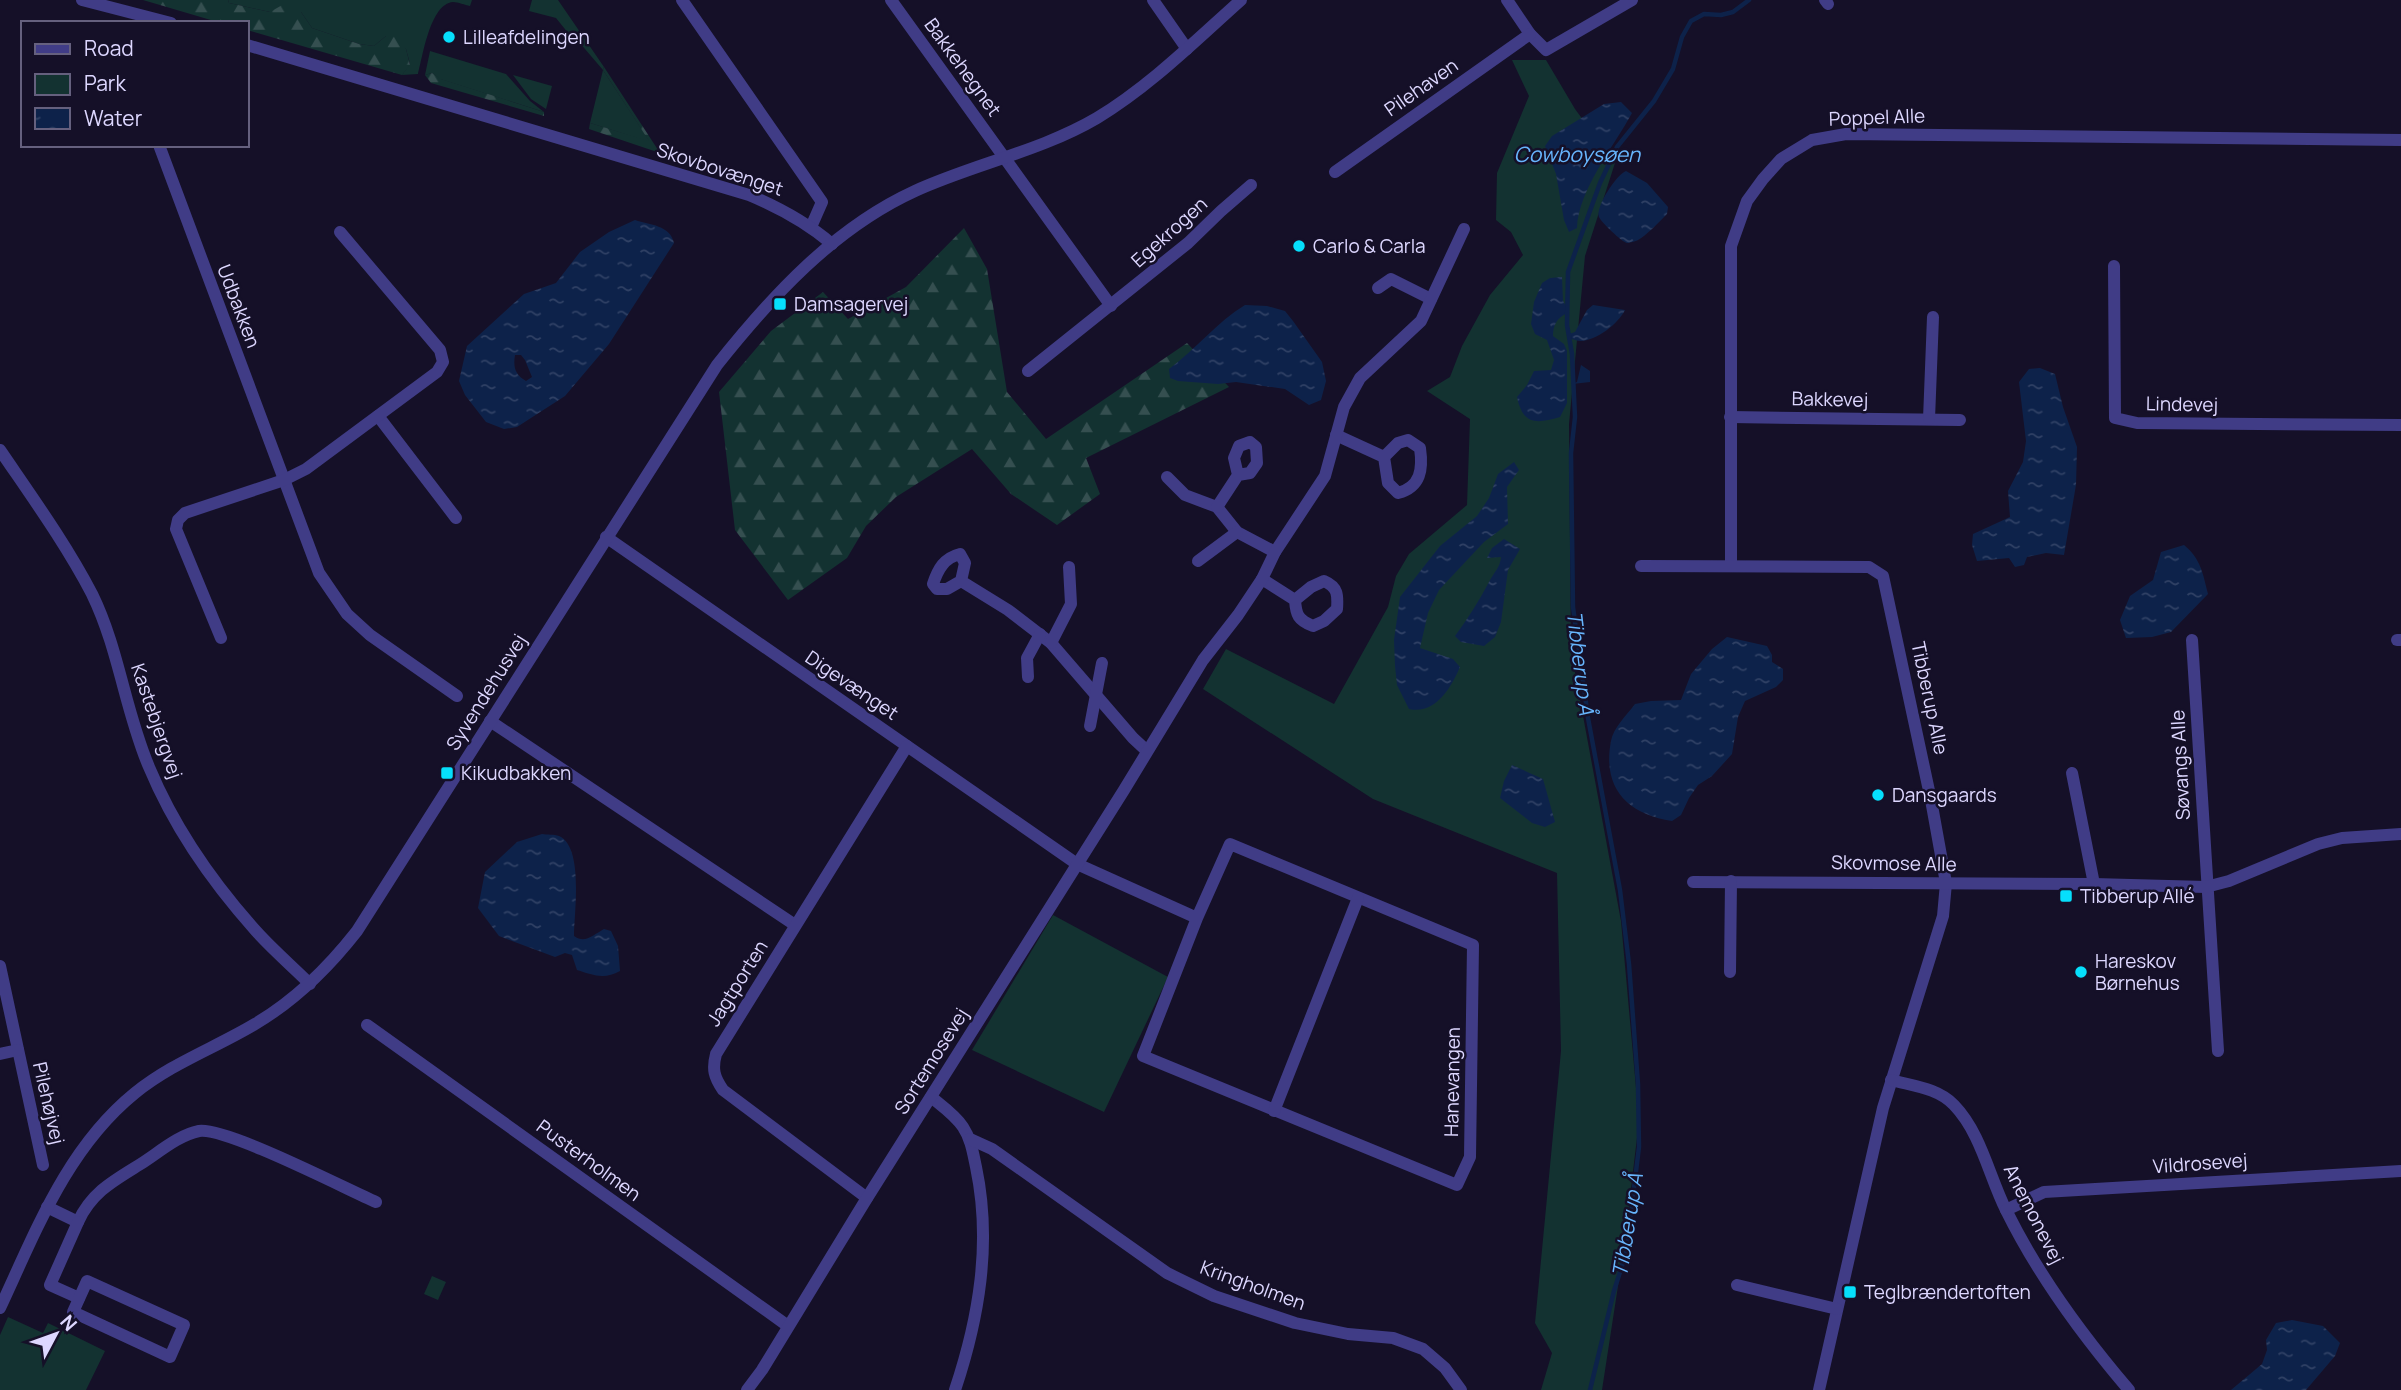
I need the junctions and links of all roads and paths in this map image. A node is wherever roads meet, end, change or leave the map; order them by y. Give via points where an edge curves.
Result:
1 (82, 0) edge
2 (682, 0) edge
3 (891, 0) edge
4 (1153, 0) edge
5 (1241, 0) edge
6 (1507, 0) edge
7 (1632, 0) edge
8 (163, 21) edge
9 (1530, 34) junction
10 (248, 45) edge
11 (1187, 49) junction
12 (2401, 140) edge
13 (160, 147) edge
14 (1005, 157) junction
15 (1335, 172) dead end
16 (1251, 186) dead end
17 (811, 227) junction
18 (1464, 229) dead end
19 (340, 232) dead end
20 (832, 244) junction
21 (2114, 266) dead end
22 (1378, 288) dead end
23 (1431, 299) junction
24 (1111, 306) junction
25 (1933, 317) dead end
26 (1028, 371) dead end
27 (378, 416) junction
28 (1730, 416) junction
29 (1929, 419) junction
30 (1960, 420) dead end
31 (2401, 425) edge
32 (1336, 435) junction
33 (0, 450) edge
34 (1384, 457) dead end
35 (1238, 475) dead end
36 (1167, 477) dead end
37 (284, 480) junction
38 (1217, 507) junction
39 (456, 518) dead end
40 (1237, 532) junction
41 (606, 537) junction
42 (1275, 552) junction
43 (1198, 561) dead end
44 (1731, 565) junction
45 (1641, 566) dead end
46 (1069, 567) dead end
47 (1262, 579) junction
48 (961, 581) dead end
49 (1295, 600) dead end
50 (1040, 634) junction
51 (221, 638) dead end
52 (2192, 640) dead end
53 (1051, 643) junction
54 (1102, 663) dead end
55 (1028, 677) dead end
56 (1096, 695) junction
57 (457, 696) dead end
58 (490, 721) junction
59 (1090, 726) dead end
60 (907, 746) junction
61 (1147, 751) junction
62 (2072, 772) dead end
63 (2401, 834) edge
64 (1077, 864) junction
65 (1731, 881) junction
66 (1693, 882) dead end
67 (1946, 883) junction
68 (2094, 884) junction
69 (2206, 887) junction
70 (1358, 898) junction
71 (1197, 918) junction
72 (795, 925) junction
73 (0, 966) edge
74 (1730, 972) dead end
75 (310, 984) junction
76 (367, 1025) dead end
77 (18, 1050) junction
78 (2218, 1051) dead end
79 (0, 1054) edge
80 (1891, 1080) junction
81 (931, 1097) junction
82 (1274, 1111) junction
83 (970, 1139) junction
84 (43, 1165) dead end
85 (2401, 1171) edge
86 (867, 1198) junction
87 (376, 1202) dead end
88 (47, 1207) junction
89 (2006, 1210) junction
90 (78, 1222) junction
91 (1737, 1285) dead end
92 (79, 1298) junction
93 (0, 1308) edge
94 (1837, 1309) junction
95 (788, 1326) junction
96 (747, 1390) edge
97 (956, 1390) edge
98 (1461, 1390) edge
99 (1819, 1390) edge
100 (2129, 1390) edge

1 - 8 street
2 - 17 street via 822,202
3 - 14 street, Bakkehegnet
4 - 11 street
5 - 11 street
6 - 9 street
7 - 9 street via 1546,50
9 - 15 street, Pilehaven
10 - 17 street, Skovbovænget via 749,195
11 - 14 street via 1135,93 1096,118
12 - 28 street, Poppel Alle via 1846,134 1811,140 1781,159 1763,179 1747,201 1731,246
13 - 37 street, Udbakken
14 - 20 street via 916,191
14 - 24 street
16 - 24 street, Egekrogen
17 - 20 street, Skovbovænget
18 - 23 street, Sortemosevej
19 - 27 street via 440,350 443,362 437,372
20 - 41 street, Syvendehusvej via 757,315 717,365
21 - 31 street, Lindevej via 2115,418 2137,423
22 - 23 street via 1391,279
23 - 32 street, Sortemosevej via 1421,321 1360,378
24 - 26 street, Egekrogen
25 - 29 street
27 - 37 street
27 - 39 street
28 - 29 street, Bakkevej
28 - 44 street, Poppel Alle
29 - 30 street, Bakkevej
32 - 34 street
32 - 42 street, Sortemosevej via 1325,475
33 - 75 street, Kastebjergvej via 93,596 148,765 177,823 257,932
35 - 38 street
36 - 38 street via 1185,495
37 - 51 street via 185,513 178,520 176,529
37 - 57 street, Udbakken via 319,573 347,614
38 - 40 street
40 - 42 street
40 - 43 street
41 - 58 street, Syvendehusvej
41 - 60 street, Digevænget
42 - 47 street, Sortemosevej
44 - 45 street, Tibberup Alle
44 - 67 street, Tibberup Alle via 1869,567 1883,576
46 - 53 street via 1072,604
47 - 49 street
47 - 61 street, Sortemosevej via 1203,660
48 - 50 street
50 - 53 street
50 - 55 street via 1027,658
52 - 69 street, Søvangs Alle
53 - 56 street
54 - 56 street
56 - 59 street
56 - 61 street
58 - 72 street
58 - 75 street, Syvendehusvej via 357,931
60 - 64 street, Digevænget
60 - 72 street, Jagtporten
61 - 64 street, Sortemosevej
62 - 68 street
63 - 69 street, Skovmose Alle via 2318,844
64 - 71 street
64 - 81 street, Sortemosevej
65 - 66 street, Skovmose Alle
65 - 67 street, Skovmose Alle
65 - 74 street
67 - 68 street, Skovmose Alle
67 - 80 street, Tibberup Alle via 1943,916
68 - 69 street, Skovmose Alle
69 - 78 street, Søvangs Alle
70 - 71 street, Hanevangen via 1230,844
70 - 82 street
70 - 82 street, Hanevangen via 1472,944 1470,1157 1457,1185
71 - 82 street, Hanevangen via 1143,1056
72 - 86 street, Jagtporten via 716,1054 713,1068 723,1090
73 - 77 street, Pilehøjvej
75 - 88 street, Syvendehusvej via 255,1024 174,1065 135,1094 80,1153
76 - 95 street, Pusterholmen
77 - 79 street, Pilehøjvej
77 - 84 street, Pilehøjvej
80 - 89 street, Anemonevej via 1939,1093 1955,1106 1971,1127
80 - 94 street, Tibberup Alle
81 - 83 street via 954,1116
81 - 86 street, Sortemosevej
83 - 97 street via 983,1227 982,1277
83 - 98 street, Kringholmen via 992,1149 1167,1273 1214,1296 1295,1323 1393,1338 1423,1349
85 - 89 street, Vildrosevej via 2043,1192
86 - 95 street, Sortemosevej
87 - 90 street via 208,1131 188,1135 106,1185 89,1200
88 - 90 street
88 - 93 street, Syvendehusvej
89 - 100 street, Anemonevej via 2061,1303
90 - 92 street via 50,1285
91 - 94 street
92 - 92 street via 73,1312 170,1357 184,1325 87,1280
94 - 99 street, Tibberup Alle
95 - 96 street, Sortemosevej

